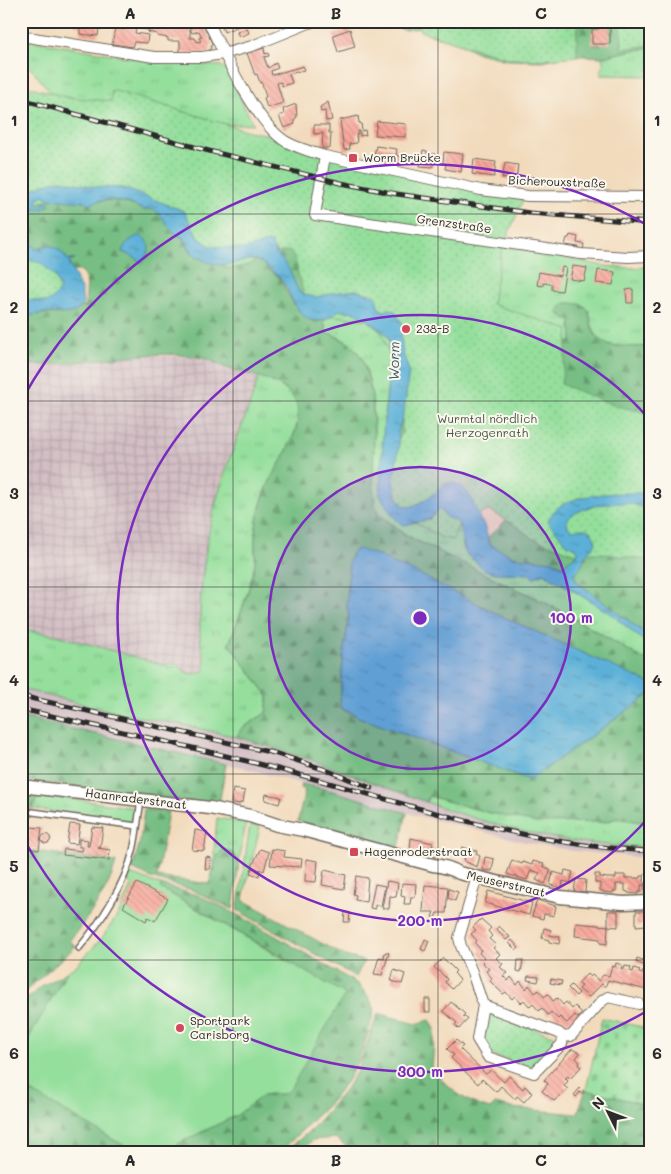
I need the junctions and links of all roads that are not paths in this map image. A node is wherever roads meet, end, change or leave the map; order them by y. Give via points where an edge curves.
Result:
1 (208, 21) edge
2 (314, 21) edge
3 (21, 36) edge
4 (224, 54) junction
5 (325, 156) junction
6 (650, 197) edge
7 (650, 256) edge
8 (21, 786) edge
9 (141, 801) junction
10 (33, 812) dead end
11 (250, 816) joint
12 (137, 826) junction
13 (477, 877) junction
14 (650, 877) edge
15 (650, 902) edge
16 (79, 948) dead end
17 (639, 1004) dead end
18 (483, 1005) junction
19 (563, 1037) junction

1 - 4 street
2 - 4 street
3 - 4 street via 154,57
4 - 5 street via 243,89 283,140
5 - 6 street, Bicherouxstraße via 481,190 528,196
5 - 7 street, Grenzstraße via 315,215 581,254
8 - 9 street, Haanraderstraat
9 - 11 street, Haanraderstraat
9 - 12 lane
10 - 12 lane
11 - 13 street, Meuserstraat
12 - 16 lane via 122,881
13 - 15 street, Meuserstraat via 560,897
13 - 18 street via 459,938
14 - 15 street
17 - 19 street via 608,997 571,1036
18 - 19 street
18 - 19 street via 477,1039 492,1059 534,1073 562,1044

